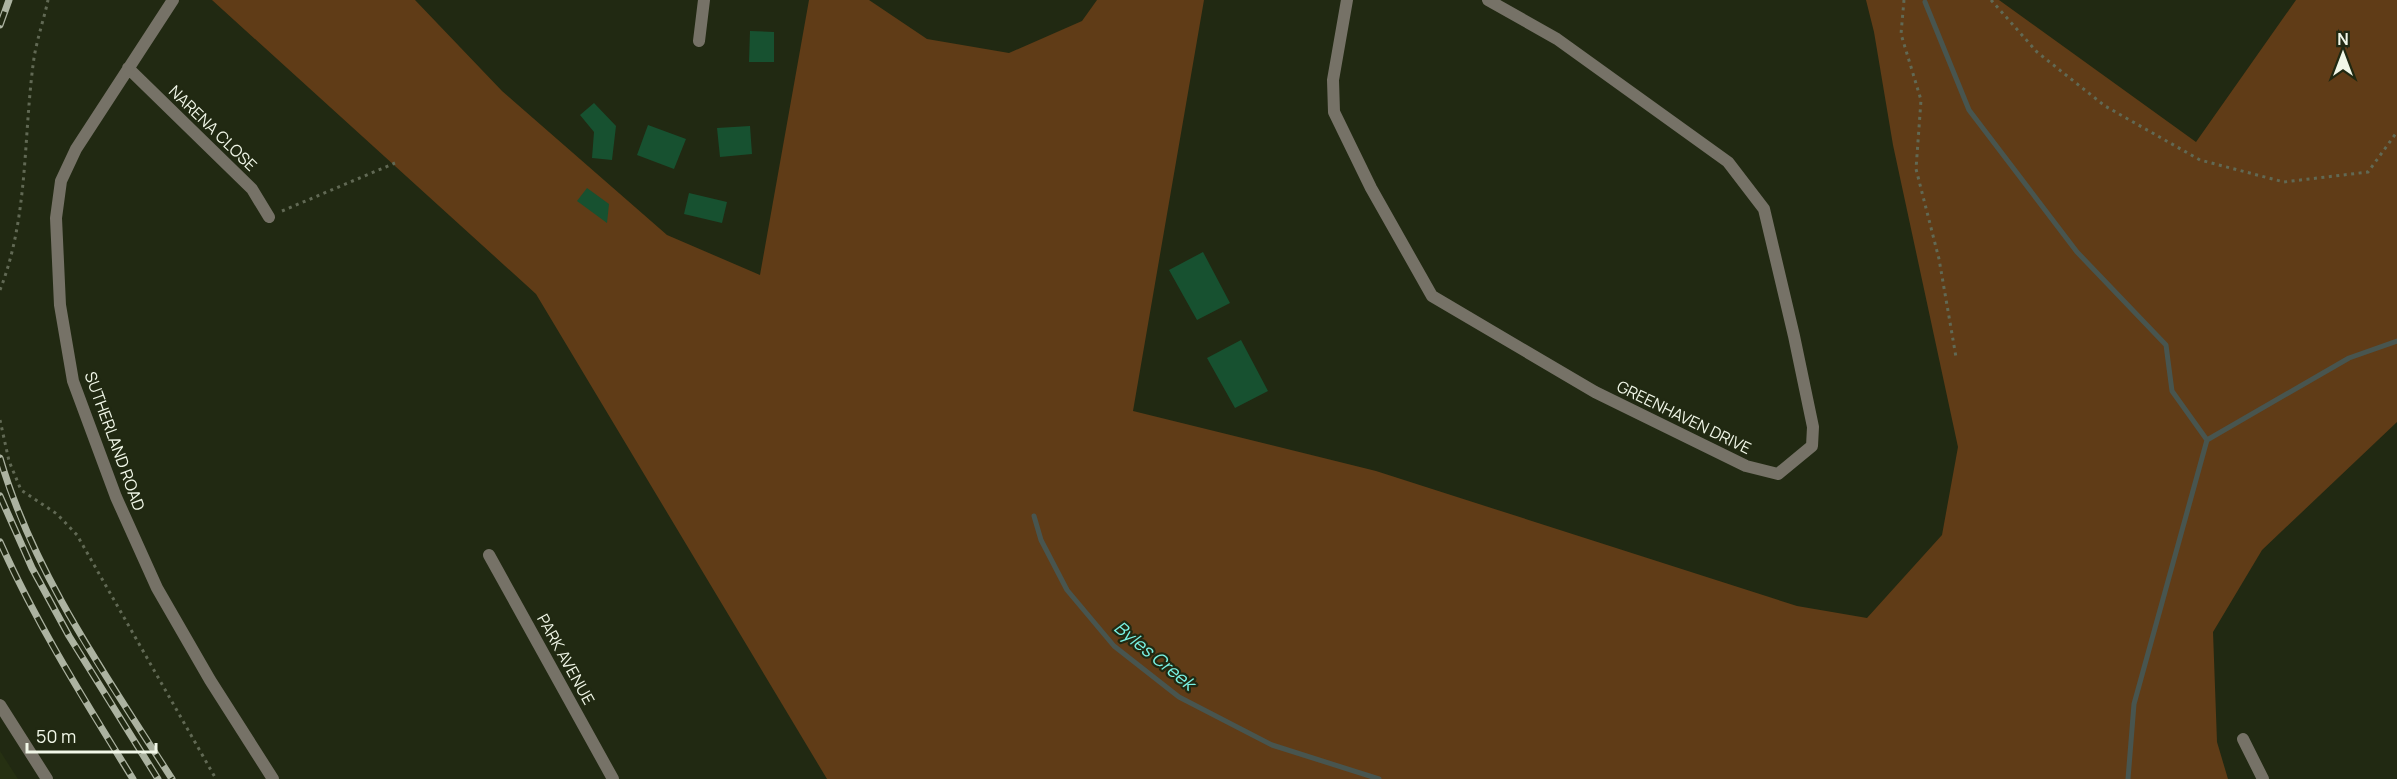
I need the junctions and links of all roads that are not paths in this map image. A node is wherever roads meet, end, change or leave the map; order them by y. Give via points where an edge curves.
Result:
1 (173, 0) edge
2 (704, 0) edge
3 (1347, 0) edge
4 (1488, 0) edge
5 (699, 41) dead end
6 (128, 69) junction
7 (269, 217) road end
8 (489, 555) dead end
9 (0, 705) edge
10 (2243, 740) dead end
11 (47, 779) edge
12 (273, 779) edge
13 (613, 779) edge
14 (2263, 779) edge

1 - 6 street, SUTHERLAND ROAD
2 - 5 street
3 - 4 street, GREENHAVEN DRIVE via 1333,81 1334,112 1371,188 1432,296 1595,392 1746,466 1778,474 1812,446 1813,427 1764,209 1728,162 1557,39
6 - 7 street, NARENA CLOSE via 252,189
6 - 12 street, SUTHERLAND ROAD via 76,149 61,182 56,218 60,305 74,381 116,497 157,588
8 - 13 street, PARK AVENUE
9 - 11 street
10 - 14 street

